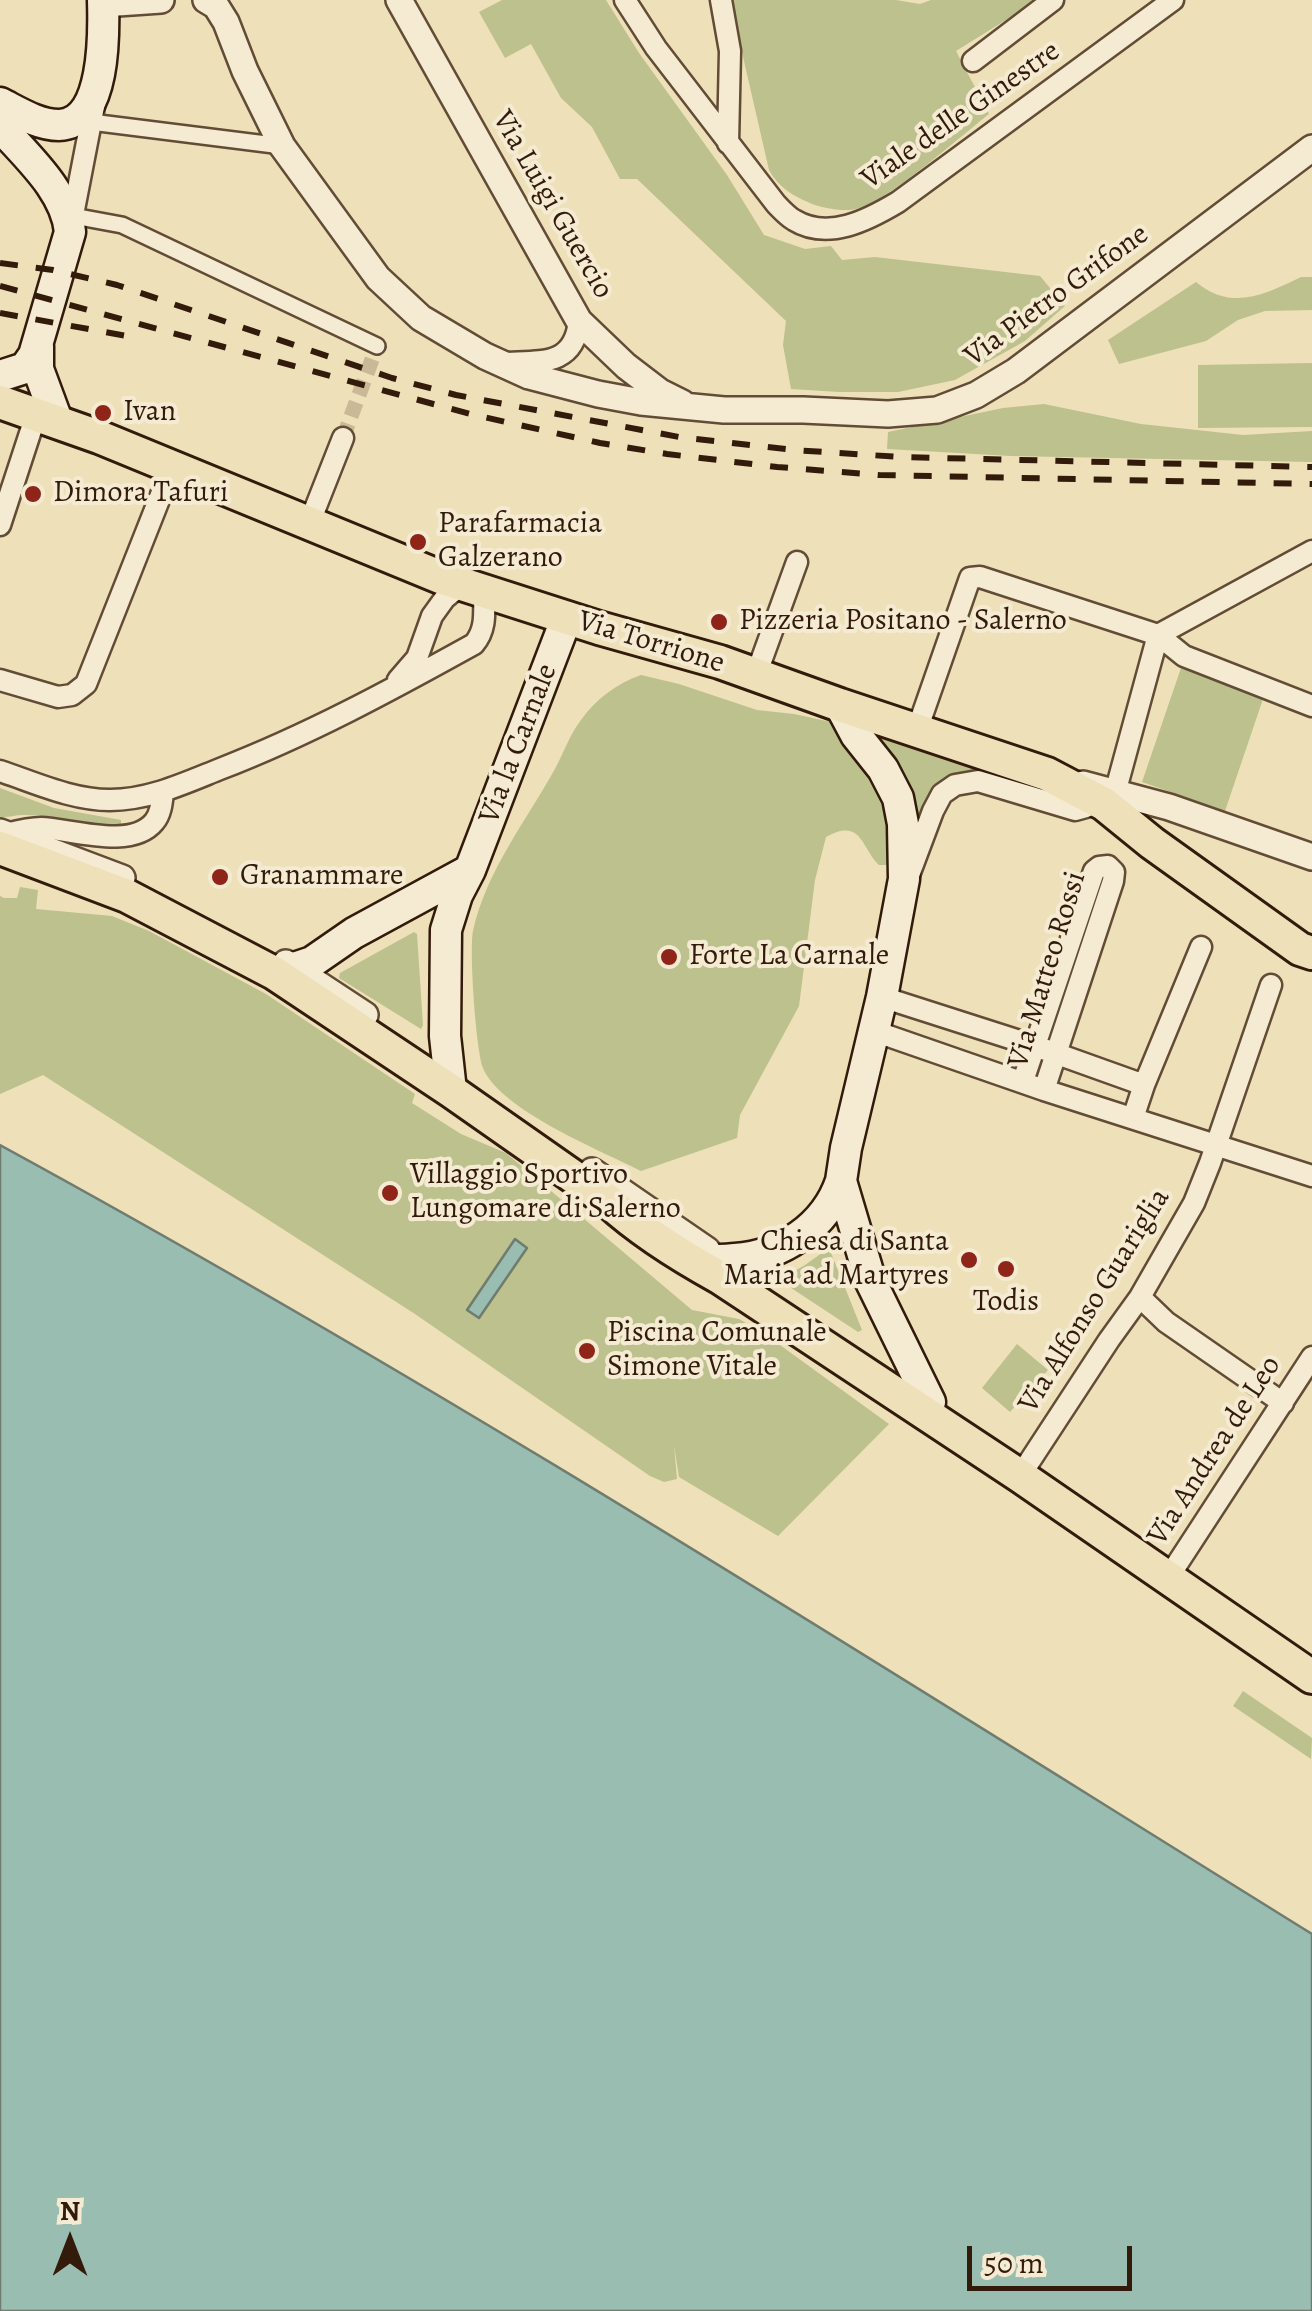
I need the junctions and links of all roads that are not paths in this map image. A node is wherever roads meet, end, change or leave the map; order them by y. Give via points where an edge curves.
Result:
1 (161, 0) edge
2 (206, 0) edge
3 (399, 0) edge
4 (626, 0) edge
5 (721, 0) edge
6 (1054, 0) edge
7 (1173, 0) edge
8 (103, 2) edge
9 (1155, 8) edge
10 (972, 60) dead end
11 (97, 88) junction
12 (0, 102) edge
13 (91, 122) junction
14 (0, 126) edge
15 (728, 143) junction
16 (282, 146) junction
17 (1312, 148) edge
18 (70, 225) junction
19 (579, 321) junction
20 (38, 346) junction
21 (378, 346) dead end
22 (501, 363) junction
23 (0, 376) edge
24 (0, 402) edge
25 (690, 407) junction
26 (47, 419) junction
27 (344, 438) tunnel mouth
28 (172, 466) junction
29 (309, 524) junction
30 (0, 525) edge
31 (1312, 551) edge
32 (797, 562) dead end
33 (473, 588) junction
34 (567, 617) junction
35 (1158, 634) junction
36 (756, 675) junction
37 (0, 680) edge
38 (382, 696) junction
39 (840, 705) junction
40 (1312, 706) edge
41 (917, 730) junction
42 (0, 771) edge
43 (163, 792) junction
44 (1105, 796) junction
45 (2, 838) edge
46 (1312, 857) edge
47 (470, 870) junction
48 (904, 886) junction
49 (1201, 947) dead end
50 (1306, 951) edge
51 (294, 968) junction
52 (1271, 984) dead end
53 (882, 997) junction
54 (874, 1031) junction
55 (1034, 1046) junction
56 (1056, 1054) junction
57 (1023, 1082) junction
58 (450, 1083) junction
59 (1144, 1086) junction
60 (1044, 1090) junction
61 (1133, 1118) junction
62 (1214, 1144) junction
63 (1312, 1176) edge
64 (841, 1180) junction
65 (608, 1201) junction
66 (721, 1260) junction
67 (1140, 1296) junction
68 (1312, 1357) edge
69 (1306, 1382) edge
70 (930, 1402) junction
71 (1282, 1403) junction
72 (965, 1432) junction
73 (1023, 1470) junction
74 (1172, 1572) junction
75 (1312, 1659) edge
76 (1312, 1677) edge

1 - 8 street
2 - 16 street, Via Pietro Grifone via 226,22
3 - 19 street, Via Luigi Guercio
4 - 15 street, Viale delle Ginestre
5 - 15 street via 730,51
6 - 10 street, Viale delle Ginestre
7 - 9 street, Viale delle Ginestre
8 - 11 main road
9 - 15 street, Viale delle Ginestre via 898,202 858,224 816,227 796,221
11 - 12 main road via 82,114 61,125
11 - 13 street
13 - 16 street
13 - 18 street
14 - 18 main road via 41,174
16 - 22 street, Via Pietro Grifone via 378,278 420,318
17 - 25 street, Via Pietro Grifone via 1016,371 958,403 888,414
18 - 20 main road
18 - 21 street via 122,225
19 - 22 street via 577,337 561,355
19 - 25 street, Via Luigi Guercio via 626,366
20 - 23 main road via 25,368
20 - 26 main road
22 - 25 street, Via Pietro Grifone via 559,385
24 - 26 main road, Via Torrione
26 - 28 main road, Via Torrione
26 - 30 street
27 - 29 street
28 - 29 main road, Via Torrione
28 - 37 street via 86,684 58,697
29 - 33 main road, Via Torrione
31 - 35 street
32 - 36 street
33 - 34 main road, Via Torrione
33 - 38 street via 445,598 417,658
33 - 38 street via 481,636
34 - 36 main road, Via Torrione
34 - 47 main road, Via la Carnale
35 - 40 street via 1184,656
35 - 41 street via 970,578
35 - 44 street
36 - 39 main road, Via Torrione
38 - 43 street
39 - 41 main road, Via Torrione
39 - 48 main road via 898,798
41 - 44 main road, Via Torrione
42 - 43 street via 85,798
43 - 45 street via 155,821 128,835 44,828
44 - 46 street via 1169,807
44 - 48 street via 1075,810 978,781 955,784 933,811
44 - 50 main road, Via Torrione via 1152,844
45 - 51 street via 133,884
45 - 58 main road via 199,932
47 - 51 main road
47 - 58 main road, Via la Carnale via 446,930
48 - 53 main road
49 - 59 street
51 - 58 street
52 - 62 street, Via Alfonso Guariglia
53 - 54 main road
53 - 55 street
54 - 57 street
54 - 64 main road
55 - 56 street
55 - 56 street, Via Matteo Rossi via 1094,872 1108,866 1113,882
55 - 57 street, Via Matteo Rossi
56 - 59 street
56 - 60 street, Via Matteo Rossi
57 - 60 street
58 - 65 main road
58 - 66 street
59 - 61 street
60 - 61 street
61 - 62 street
62 - 63 street
62 - 67 street, Via Alfonso Guariglia via 1194,1203
64 - 66 main road via 830,1207 794,1240 756,1256
64 - 70 main road via 871,1282
65 - 66 main road via 705,1259
65 - 72 main road via 667,1247
66 - 70 street
67 - 71 street via 1166,1322
67 - 73 street, Via Alfonso Guariglia
68 - 69 street, Via Andrea de Leo
69 - 71 street, Via Andrea de Leo
70 - 72 street
71 - 74 street, Via Andrea de Leo
72 - 73 main road
73 - 74 main road
74 - 75 street
74 - 76 main road

